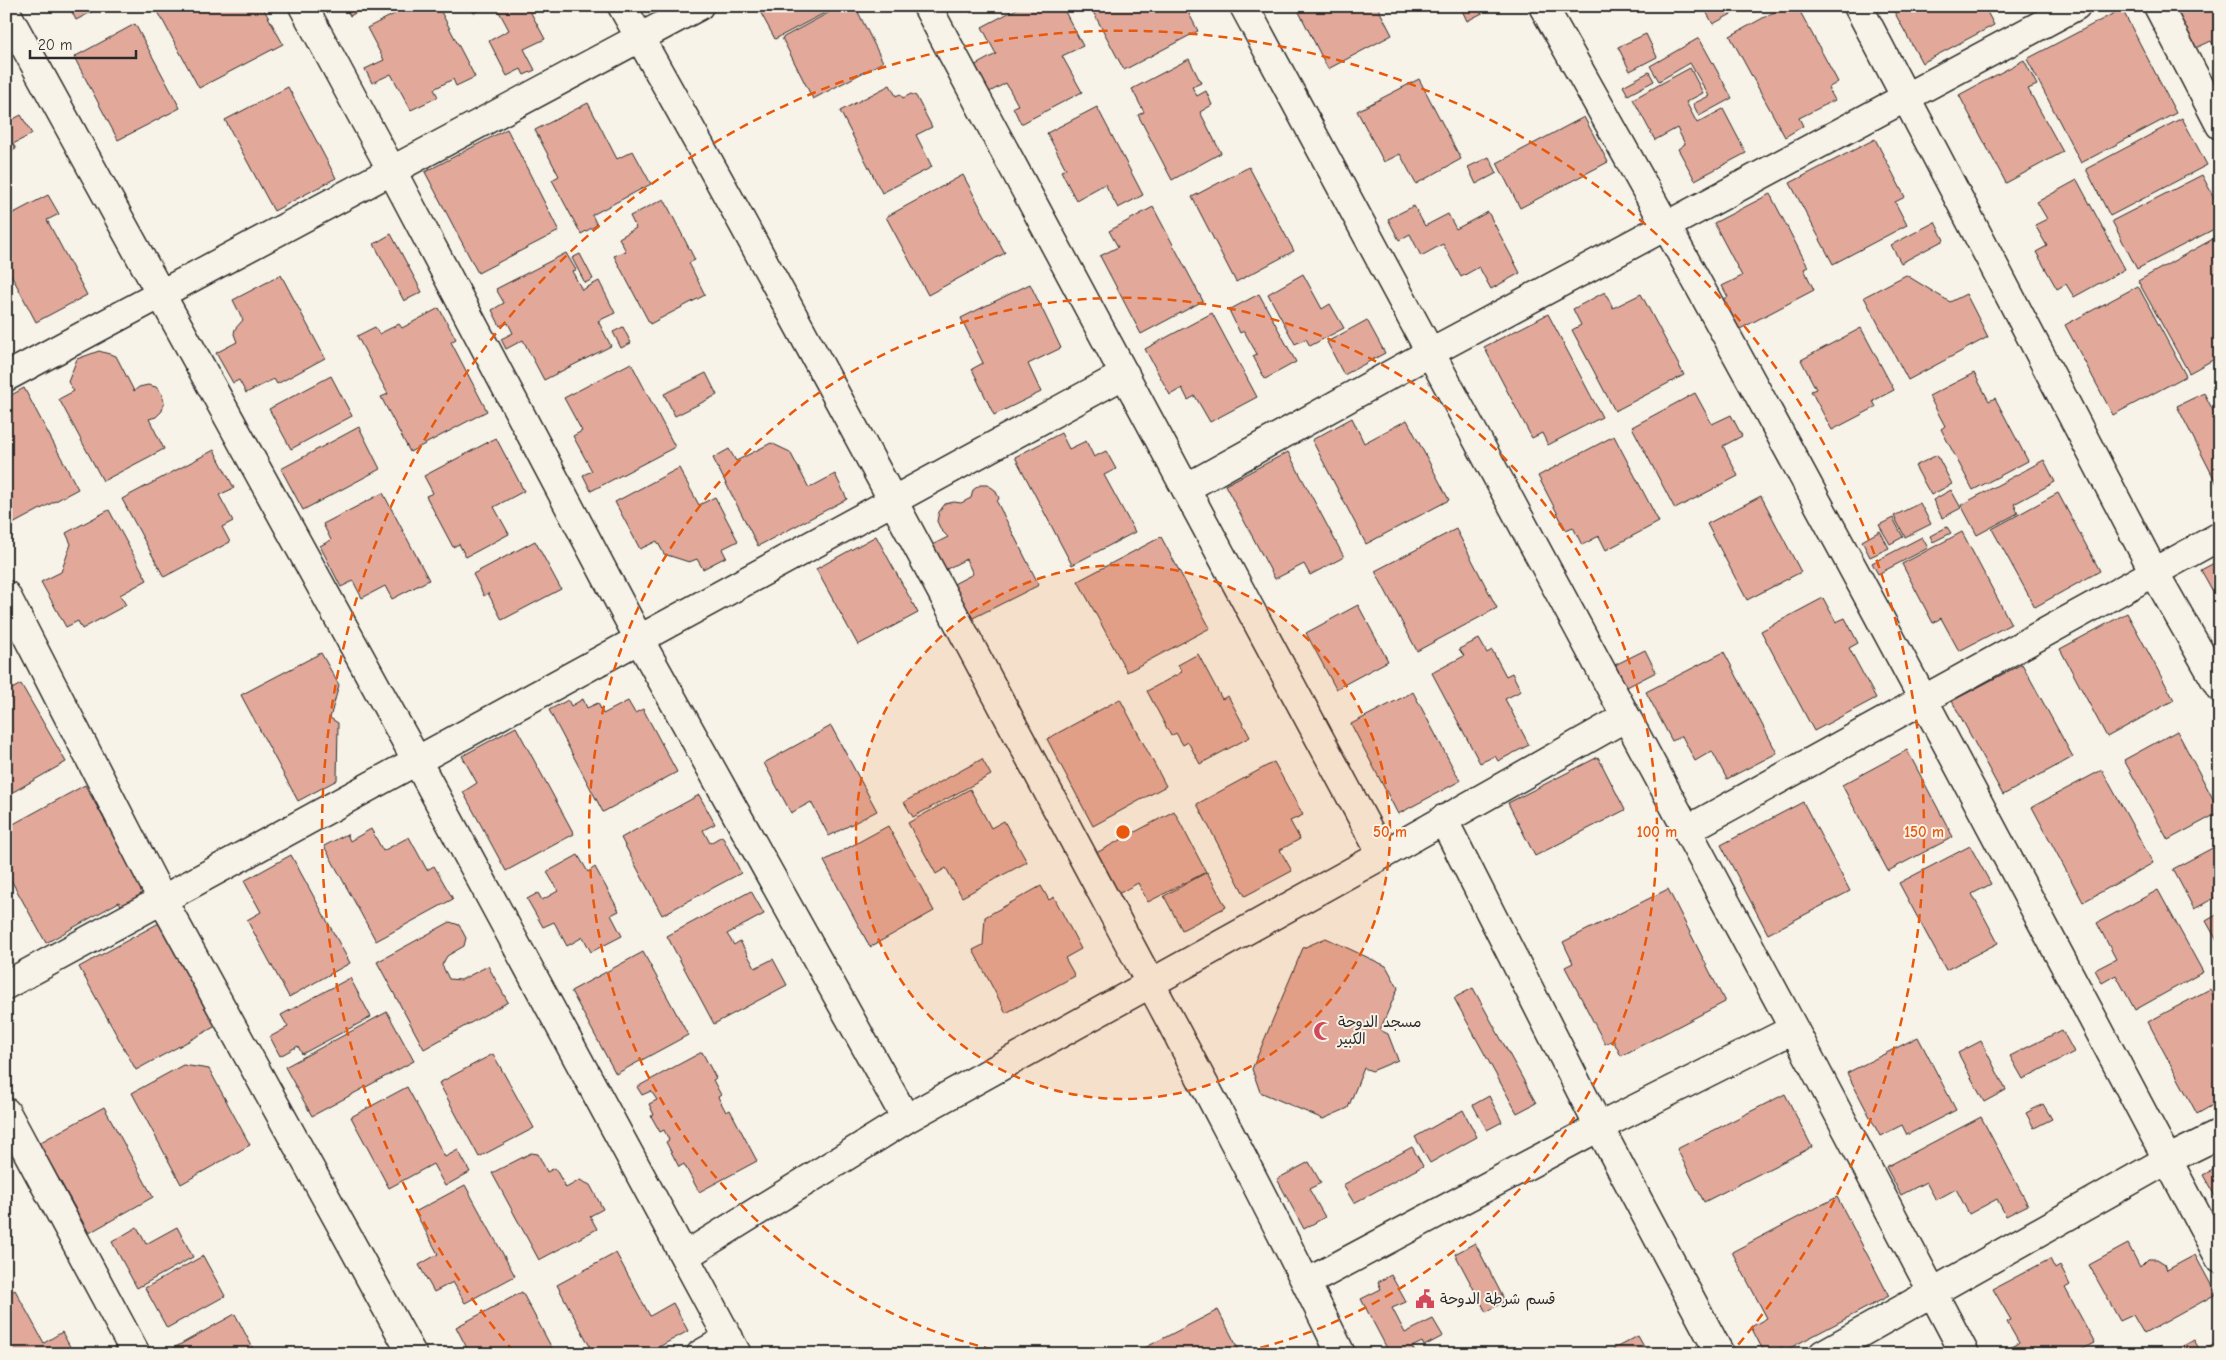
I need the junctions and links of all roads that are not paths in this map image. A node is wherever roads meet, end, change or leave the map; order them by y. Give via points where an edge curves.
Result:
1 (303, 6) edge
2 (622, 6) edge
3 (699, 6) edge
4 (927, 6) edge
5 (1244, 6) edge
6 (1543, 6) edge
7 (1858, 6) edge
8 (2076, 6) edge
9 (2158, 6) edge
10 (6, 12) edge
11 (640, 39) junction
12 (1905, 98) junction
13 (2220, 125) edge
14 (392, 171) junction
15 (1667, 225) junction
16 (162, 294) junction
17 (1431, 352) junction
18 (1125, 374) junction
19 (6, 377) edge
20 (1186, 488) junction
21 (894, 500) junction
22 (2220, 536) edge
23 (2154, 572) junction
24 (6, 595) edge
25 (639, 639) junction
26 (2220, 688) edge
27 (1925, 700) junction
28 (1626, 717) junction
29 (416, 761) junction
30 (1443, 819) junction
31 (1688, 830) junction
32 (1382, 855) junction
33 (163, 901) junction
34 (6, 985) edge
35 (1151, 985) junction
36 (1794, 1028) junction
37 (6, 1112) edge
38 (906, 1119) junction
39 (1599, 1127) junction
40 (2220, 1134) edge
41 (2167, 1160) junction
42 (685, 1256) junction
43 (2220, 1260) edge
44 (1306, 1283) junction
45 (1934, 1292) junction
46 (733, 1346) edge
47 (136, 1354) edge
48 (412, 1354) edge
49 (701, 1354) edge
50 (1341, 1354) edge
51 (1720, 1354) edge
52 (1823, 1354) edge
53 (1966, 1354) edge

1 - 14 street
2 - 11 street
3 - 11 street
4 - 18 street
5 - 17 street
6 - 15 street
7 - 12 street
8 - 12 street
9 - 13 street
10 - 16 street
11 - 14 street
11 - 21 street
12 - 15 street
12 - 23 street
14 - 16 street
14 - 25 street
15 - 17 street
15 - 27 street
16 - 19 street
16 - 29 street
17 - 20 street
17 - 28 street
18 - 20 street
18 - 21 street
20 - 32 street
21 - 25 street
21 - 35 street
22 - 23 street
23 - 26 street
23 - 27 street
24 - 33 street
25 - 29 street
25 - 38 street
27 - 31 street
27 - 41 street
28 - 30 street
28 - 31 street
29 - 33 street
29 - 42 street
30 - 32 street
30 - 39 street
31 - 36 street
32 - 35 street
33 - 34 street
33 - 48 street
35 - 38 street
35 - 44 street
36 - 39 street
36 - 45 street
37 - 47 street
38 - 42 street
39 - 44 street
39 - 51 street
40 - 41 street
41 - 43 street
41 - 45 street
42 - 46 street
44 - 50 street
45 - 52 street
45 - 53 street
46 - 49 street

